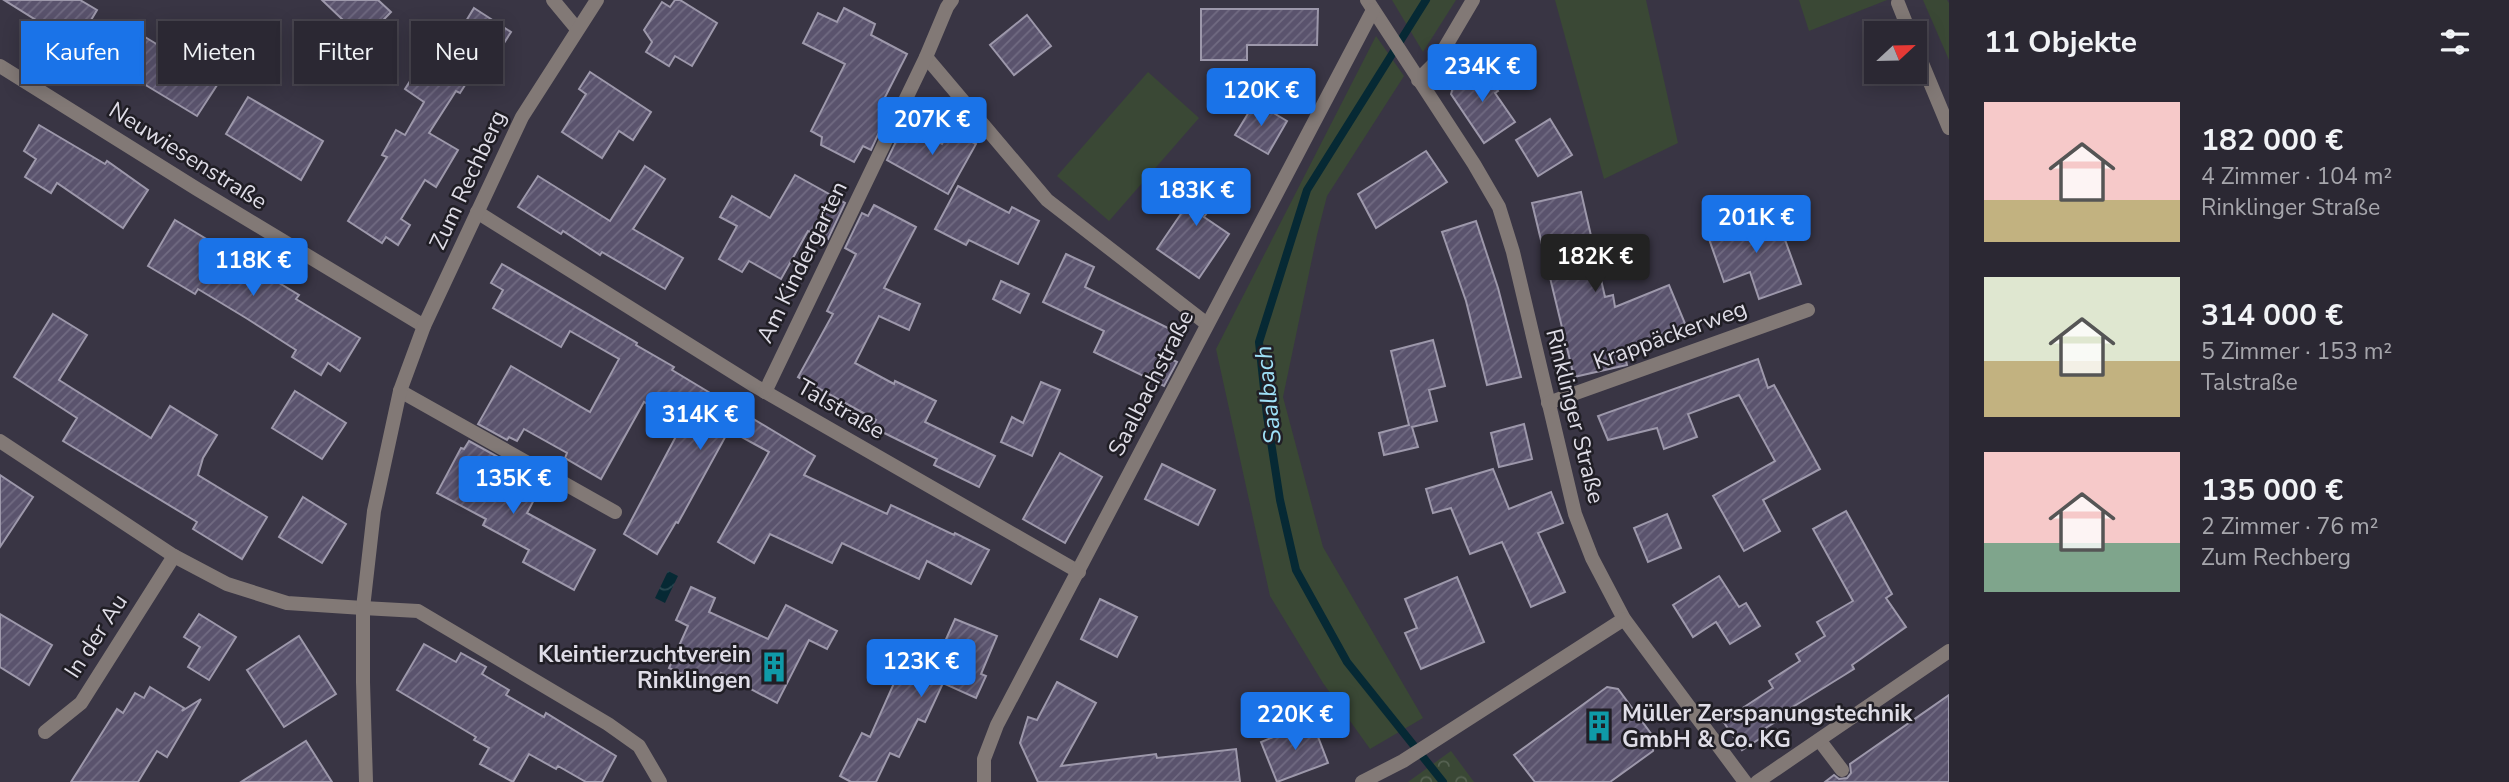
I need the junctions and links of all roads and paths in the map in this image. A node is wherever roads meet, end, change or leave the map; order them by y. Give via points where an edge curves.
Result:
1 (553, 0) edge
2 (597, 0) edge
3 (952, 0) edge
4 (1472, 0) edge
5 (1898, 4) dead end
6 (1373, 9) edge
7 (1905, 21) edge
8 (577, 29) junction
9 (926, 57) junction
10 (0, 66) edge
11 (1927, 75) edge
12 (1418, 80) junction
13 (1949, 128) edge
14 (477, 212) junction
15 (1808, 310) dead end
16 (1207, 324) junction
17 (424, 326) junction
18 (400, 391) junction
19 (765, 392) junction
20 (1548, 403) junction
21 (0, 441) edge
22 (615, 512) dead end
23 (174, 556) junction
24 (1079, 572) junction
25 (363, 608) junction
26 (1624, 619) junction
27 (1949, 650) edge
28 (45, 732) dead end
29 (1820, 741) junction
30 (1842, 770) dead end
31 (366, 782) edge
32 (660, 782) edge
33 (984, 782) edge
34 (1362, 782) edge
35 (1745, 782) edge
36 (1757, 782) edge

1 - 8 street
2 - 8 street, Zum Rechberg
3 - 9 street, Am Kindergarten
4 - 12 street via 1437,61
5 - 7 street
6 - 12 street, Rinklinger Straße
6 - 16 street, Saalbachstraße
8 - 14 street, Zum Rechberg via 522,117
9 - 16 street via 1046,200
9 - 19 street, Am Kindergarten
10 - 17 street, Neuwiesenstraße
11 - 13 street
12 - 20 street, Rinklinger Straße via 1499,207
14 - 17 street, Zum Rechberg
14 - 19 street, Talstraße
15 - 20 street, Krappäckerweg
16 - 24 street, Saalbachstraße
17 - 18 street, Zum Rechberg
18 - 22 street
18 - 25 street, Zum Rechberg via 374,511
19 - 24 street, Talstraße
20 - 26 street, Rinklinger Straße via 1575,514
21 - 23 street
23 - 25 street via 228,584 286,603
23 - 28 street, In der Au via 80,703
24 - 33 street, Saalbachstraße via 998,725 984,759
25 - 31 street, Zum Rechberg
25 - 32 street via 418,611 608,723 639,746
26 - 34 street via 1403,761
26 - 35 street, Rinklinger Straße
27 - 29 street
29 - 30 street
29 - 36 street

